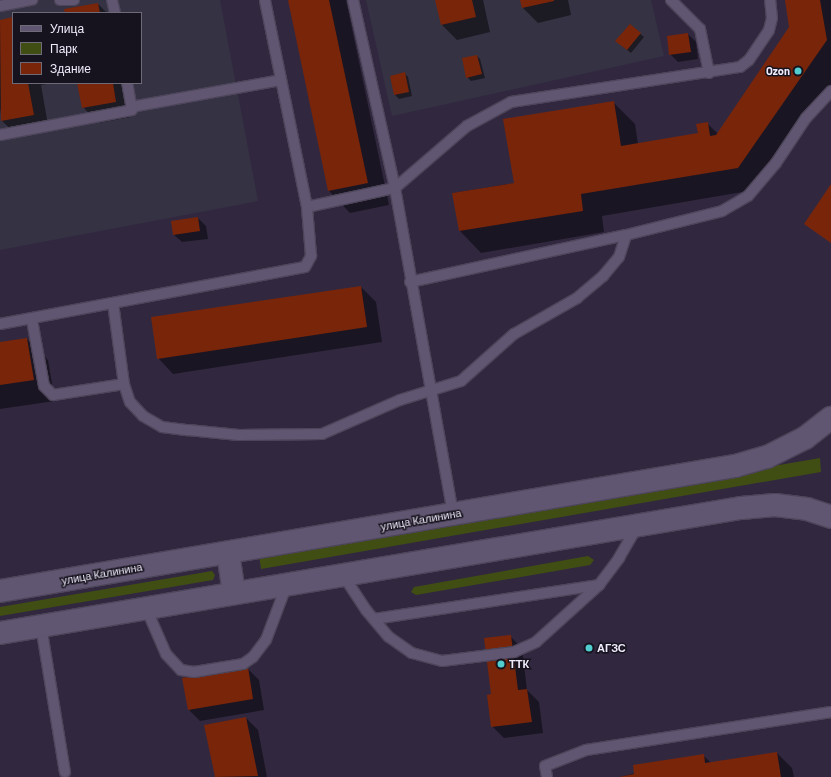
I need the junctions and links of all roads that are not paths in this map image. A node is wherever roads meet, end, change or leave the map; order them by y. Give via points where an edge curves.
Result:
1 (32, 0) edge
2 (60, 0) edge
3 (74, 0) edge
4 (112, 0) edge
5 (265, 0) edge
6 (353, 0) edge
7 (671, 0) edge
8 (770, 0) edge
9 (0, 6) edge
10 (115, 12) edge
11 (709, 73) junction
12 (281, 80) junction
13 (127, 84) edge
14 (831, 91) edge
15 (131, 107) junction
16 (0, 135) edge
17 (395, 188) junction
18 (307, 207) junction
19 (626, 235) junction
20 (410, 282) junction
21 (113, 303) junction
22 (32, 320) junction
23 (0, 324) edge
24 (124, 384) junction
25 (430, 391) junction
26 (831, 418) edge
27 (453, 514) junction
28 (831, 517) edge
29 (638, 525) junction
30 (228, 553) junction
31 (342, 575) junction
32 (287, 584) junction
33 (599, 585) junction
34 (0, 591) edge
35 (234, 593) junction
36 (146, 608) junction
37 (374, 619) junction
38 (42, 626) junction
39 (0, 633) edge
40 (831, 712) edge
41 (65, 772) dead end
42 (547, 777) edge

1 - 9 lane
2 - 3 lane
4 - 10 lane
5 - 12 lane
6 - 17 lane
7 - 11 lane via 700,29
8 - 11 lane via 772,18 769,30 749,60 740,67
11 - 17 lane via 511,102 467,126
12 - 15 lane
12 - 18 lane
13 - 15 lane
14 - 19 lane via 806,118 776,163 748,196 722,211
15 - 16 lane via 132,110
17 - 18 lane
17 - 20 lane
18 - 21 lane via 311,256 305,267
19 - 20 lane
19 - 25 lane via 619,257 603,276 577,298 514,334 461,381
20 - 25 lane
21 - 22 lane
21 - 24 lane
22 - 23 lane
22 - 24 lane via 44,386 53,395
24 - 25 lane via 130,402 142,416 162,427 239,435 322,434 393,403
25 - 27 lane
26 - 27 main road, улица Калинина via 798,441 767,457 735,466
27 - 30 main road, улица Калинина
28 - 29 main road via 807,509 775,504
29 - 31 main road
29 - 33 lane via 619,558
30 - 34 main road, улица Калинина
30 - 35 main road
31 - 32 main road
31 - 37 lane
32 - 35 main road
32 - 36 lane via 266,640 253,658 243,664 194,672 181,670 166,654
33 - 37 lane
33 - 37 lane via 536,642 514,652 442,661 412,653 389,637
35 - 36 main road
36 - 38 main road
38 - 39 main road
38 - 41 lane
40 - 42 lane via 586,750 545,766

